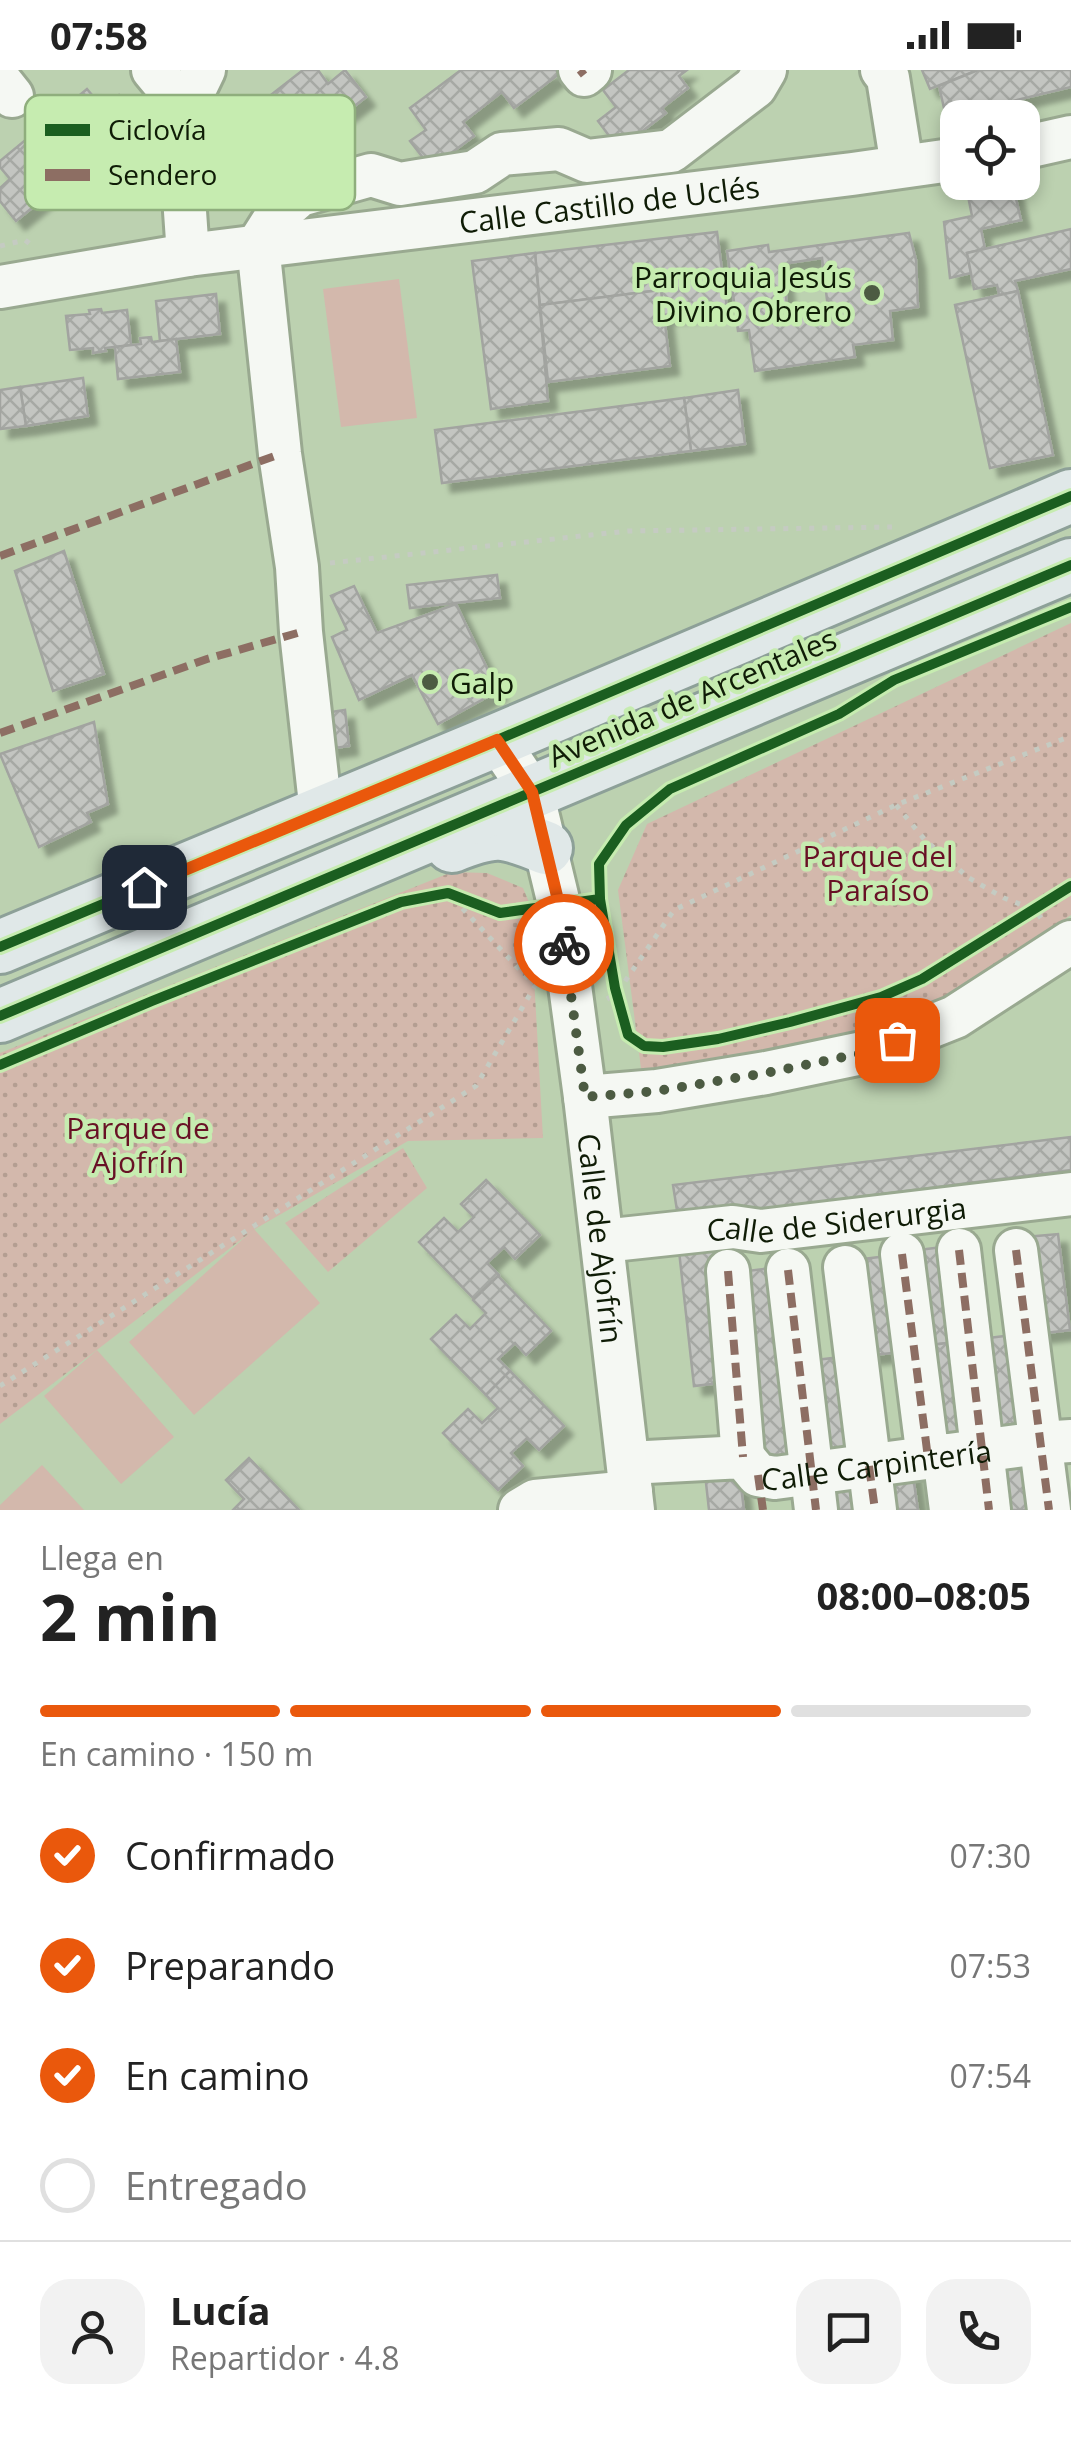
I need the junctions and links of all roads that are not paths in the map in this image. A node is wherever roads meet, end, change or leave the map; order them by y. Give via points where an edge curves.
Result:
1 (153, 70) edge
2 (766, 70) edge
3 (882, 70) edge
4 (197, 84) edge
5 (1071, 137) edge
6 (1040, 144) edge
7 (940, 161) edge
8 (902, 166) junction
9 (355, 180) edge
10 (185, 210) edge
11 (283, 210) edge
12 (258, 246) junction
13 (188, 254) junction
14 (0, 287) edge
15 (1071, 496) edge
16 (1071, 565) edge
17 (851, 590) junction
18 (497, 740) junction
19 (532, 792) junction
20 (321, 814) junction
21 (546, 848) junction
22 (329, 877) junction
23 (1067, 944) edge
24 (0, 947) edge
25 (0, 1016) edge
26 (585, 1097) junction
27 (1071, 1194) edge
28 (603, 1241) junction
29 (959, 1250) dead end
30 (1016, 1250) dead end
31 (902, 1254) dead end
32 (845, 1267) dead end
33 (788, 1270) dead end
34 (728, 1271) dead end
35 (1056, 1442) edge
36 (951, 1455) junction
37 (870, 1466) junction
38 (755, 1481) edge
39 (630, 1488) edge
40 (814, 1492) edge
41 (520, 1510) edge
42 (875, 1510) edge
43 (951, 1510) edge
44 (989, 1510) edge
45 (1049, 1510) edge

1 - 4 street via 172,93
2 - 9 street, Calle Castillo de Uclés via 755,87 671,152 587,161 560,149 502,154 475,172 418,182 371,175
3 - 8 street
5 - 6 street
7 - 8 street, Calle Castillo de Uclés
8 - 12 street, Calle Castillo de Uclés
10 - 13 street
11 - 12 street, Calle Castillo de Uclés
12 - 13 street, Calle Castillo de Uclés
12 - 20 street
13 - 14 street, Calle Castillo de Uclés
15 - 17 main road, Avenida de Arcentales
16 - 19 main road, Avenida de Arcentales
17 - 18 main road, Avenida de Arcentales
17 - 19 main road via 820,621 762,652 579,728 551,754
18 - 19 street, Calle de Ajofrín
18 - 20 main road, Avenida de Arcentales
19 - 21 street, Calle de Ajofrín
19 - 22 main road, Avenida de Arcentales
20 - 24 main road, Avenida de Arcentales
21 - 22 main road via 488,832 355,885
21 - 26 street, Calle de Ajofrín
22 - 25 main road, Avenida de Arcentales
23 - 26 street via 955,1017 868,1052 657,1091
26 - 28 street, Calle de Ajofrín
27 - 28 street, Calle de Siderurgia via 761,1231
28 - 39 street, Calle de Ajofrín
29 - 36 street
30 - 35 street
31 - 36 street
32 - 37 street
33 - 40 street
34 - 38 street
35 - 36 street, Calle Carpintería
35 - 45 street
36 - 37 street, Calle Carpintería
36 - 43 street
36 - 44 street
37 - 40 street, Calle Carpintería
37 - 42 street
38 - 39 street, Calle Carpintería
38 - 40 street, Calle Carpintería via 776,1478
39 - 41 street, Calle Carpintería via 535,1501

